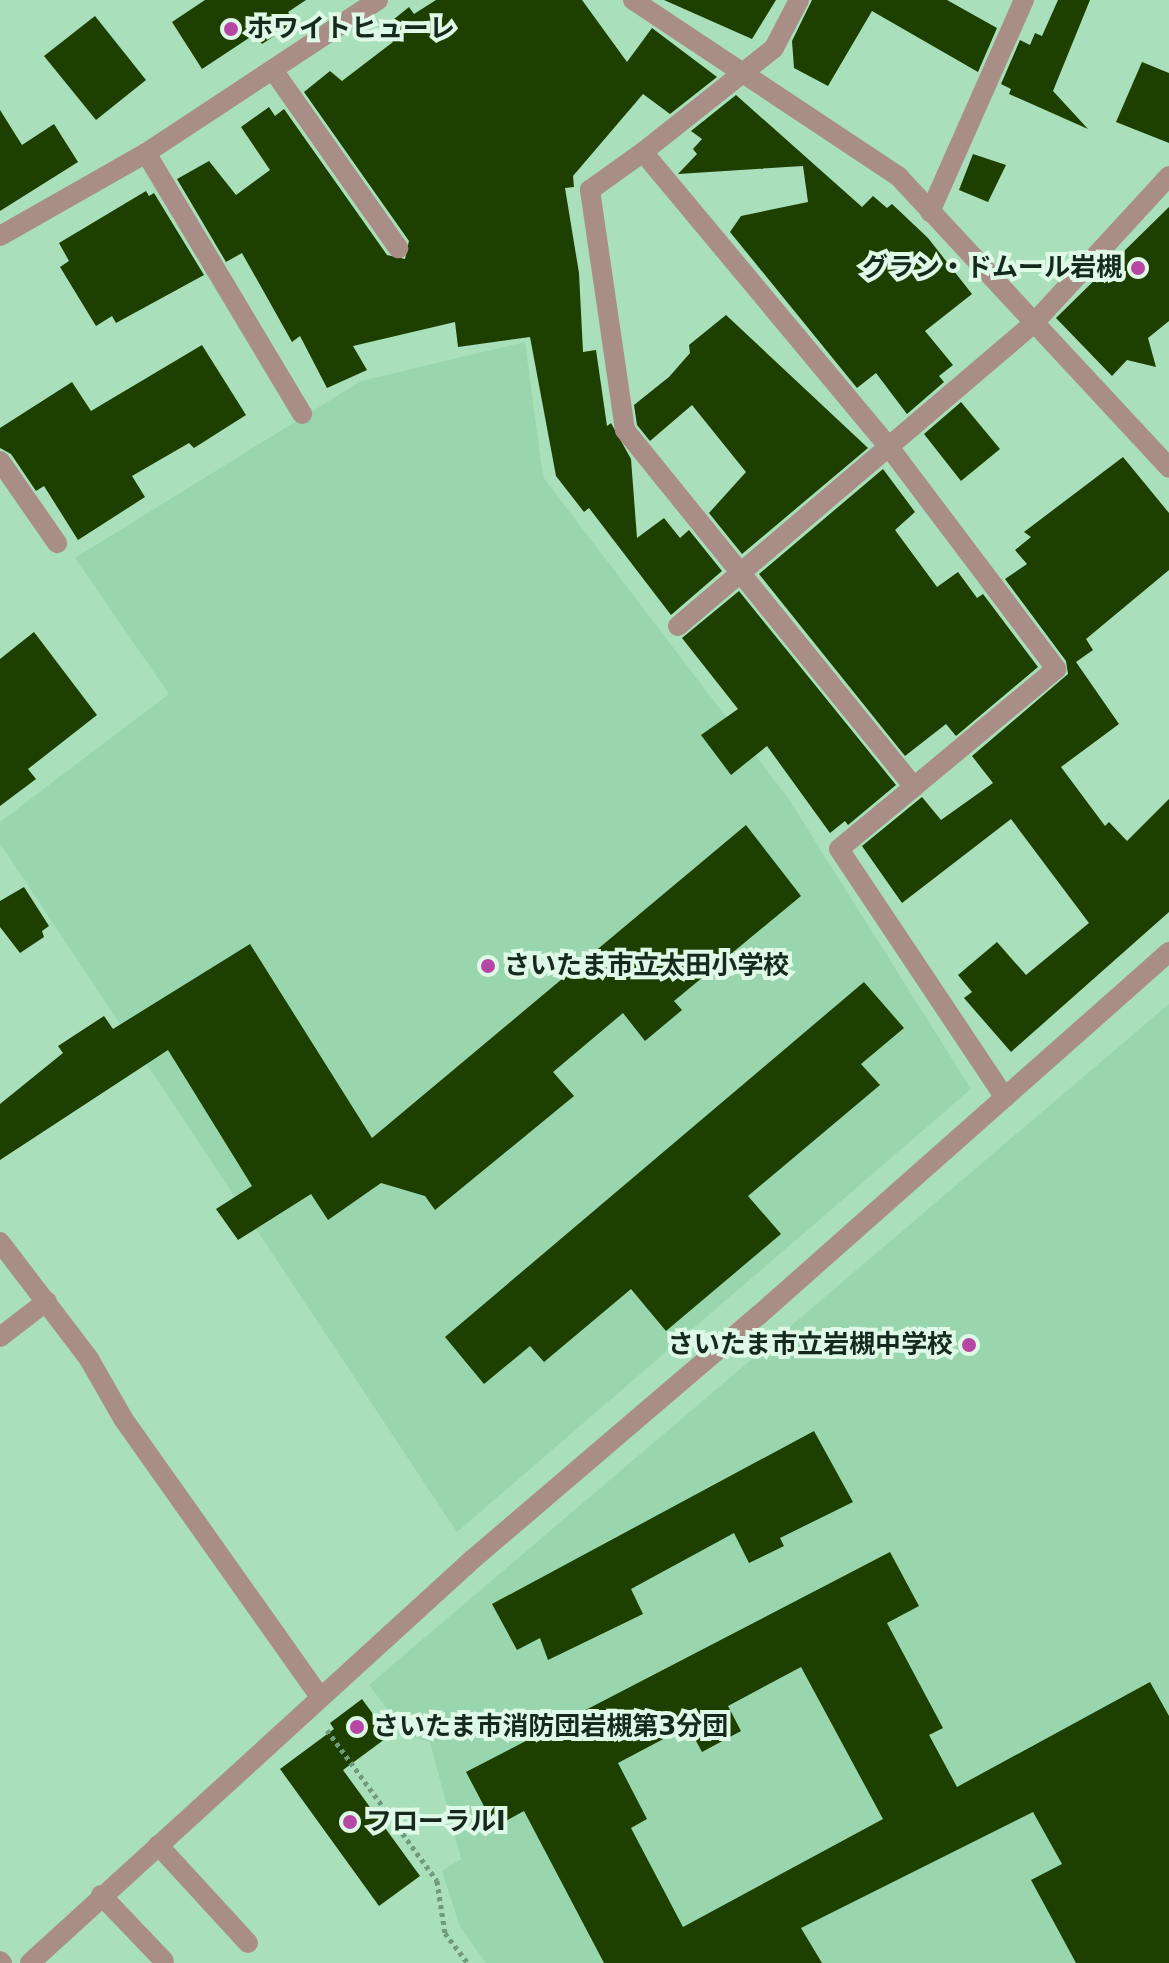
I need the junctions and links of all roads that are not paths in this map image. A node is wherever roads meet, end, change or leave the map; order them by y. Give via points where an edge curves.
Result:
1 (378, 0) edge
2 (633, 0) edge
3 (799, 0) edge
4 (1024, 0) edge
5 (273, 70) junction
6 (741, 71) junction
7 (643, 152) junction
8 (146, 153) junction
9 (1169, 176) edge
10 (930, 212) junction
11 (0, 236) edge
12 (398, 248) dead end
13 (1033, 324) junction
14 (302, 414) dead end
15 (889, 447) junction
16 (0, 461) edge
17 (1169, 468) edge
18 (57, 543) dead end
19 (742, 571) junction
20 (678, 626) dead end
21 (914, 787) junction
22 (1169, 952) edge
23 (1005, 1098) junction
24 (0, 1242) edge
25 (47, 1301) junction
26 (0, 1337) edge
27 (315, 1702) junction
28 (158, 1845) junction
29 (101, 1895) junction
30 (248, 1943) dead end
31 (164, 1961) edge
32 (30, 1963) edge

1 - 5 street
2 - 6 street
3 - 6 street via 774,48
4 - 10 street
5 - 8 street
5 - 12 street
6 - 7 street
6 - 10 street via 899,177
7 - 15 street
7 - 19 street via 590,190 625,430
8 - 11 street
8 - 14 street
9 - 13 street
10 - 13 street
13 - 15 street
13 - 17 street
15 - 19 street
15 - 21 street via 1056,669
16 - 18 street
19 - 20 street
19 - 21 street
21 - 23 street via 839,849
22 - 23 street
23 - 27 street
24 - 25 street
25 - 26 street
25 - 27 street
27 - 28 street
28 - 29 street
28 - 30 street
29 - 31 street
29 - 32 street

